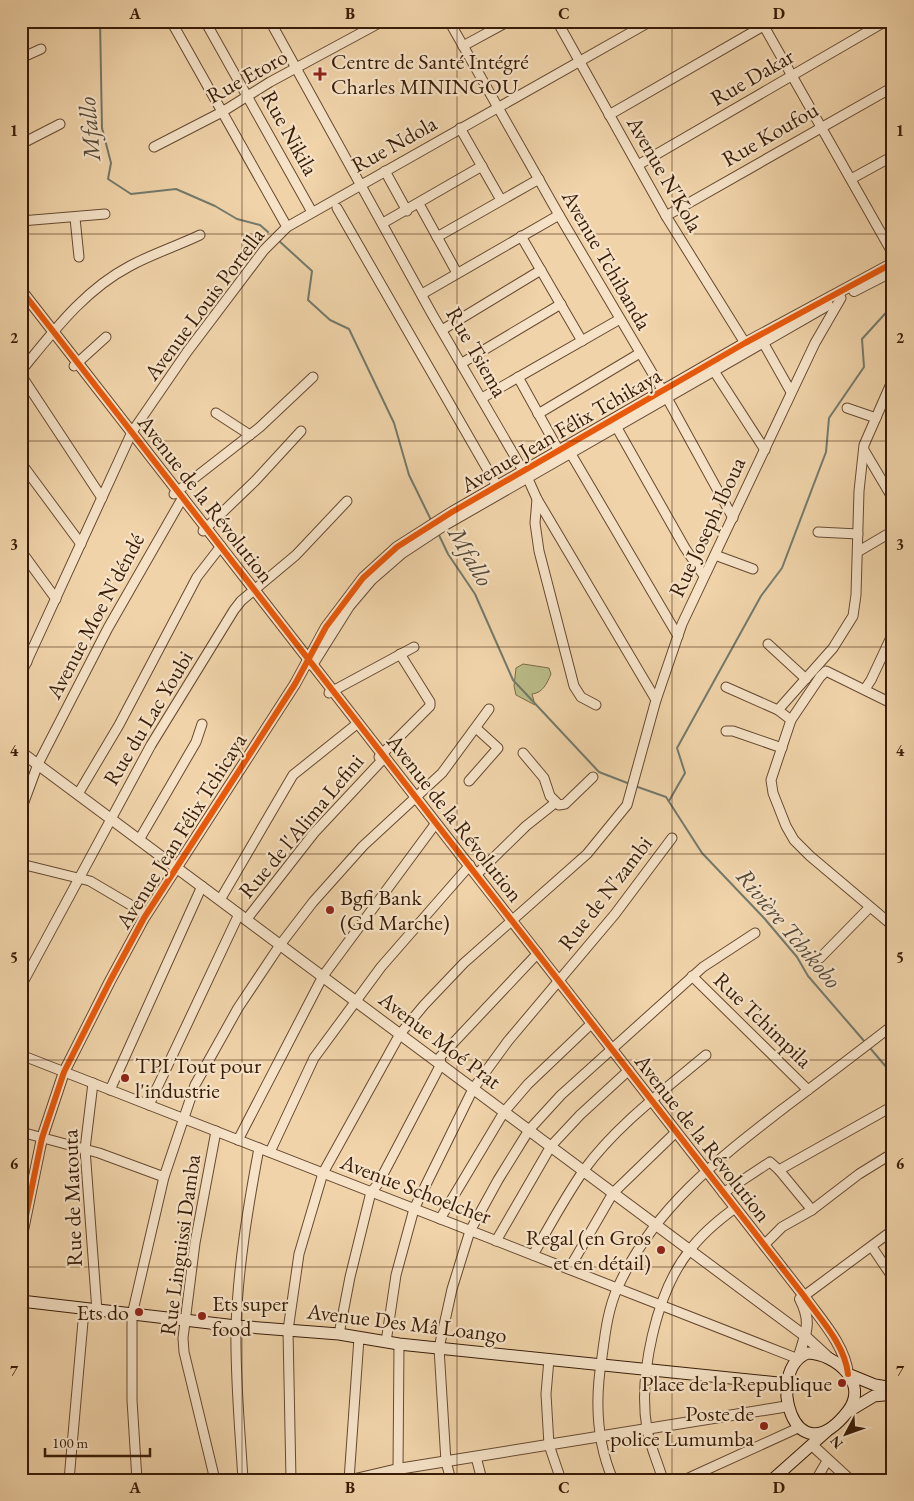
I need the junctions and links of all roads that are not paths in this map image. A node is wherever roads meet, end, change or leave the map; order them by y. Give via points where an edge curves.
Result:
1 (170, 21) edge
2 (205, 21) edge
3 (270, 21) edge
4 (383, 21) edge
5 (449, 21) edge
6 (509, 21) edge
7 (557, 21) edge
8 (650, 21) edge
9 (886, 21) edge
10 (766, 23) edge
11 (463, 46) junction
12 (41, 49) dead end
13 (21, 58) edge
14 (580, 62) junction
15 (295, 70) junction
16 (791, 75) junction
17 (893, 87) edge
18 (248, 95) junction
19 (498, 108) junction
20 (222, 112) junction
21 (609, 115) junction
22 (60, 124) dead end
23 (820, 126) junction
24 (460, 128) junction
25 (21, 144) edge
26 (154, 147) dead end
27 (893, 156) edge
28 (638, 165) junction
29 (482, 166) junction
30 (385, 171) junction
31 (539, 179) junction
32 (851, 179) junction
33 (361, 184) junction
34 (501, 200) junction
35 (419, 204) junction
36 (337, 208) dead end
37 (407, 211) junction
38 (312, 212) junction
39 (105, 214) dead end
40 (558, 215) junction
41 (666, 216) junction
42 (76, 218) junction
43 (21, 221) edge
44 (382, 224) junction
45 (287, 227) junction
46 (200, 235) dead end
47 (521, 236) junction
48 (437, 237) junction
49 (893, 254) edge
50 (79, 257) dead end
51 (893, 263) edge
52 (541, 270) junction
53 (893, 272) edge
54 (457, 273) junction
55 (21, 290) edge
56 (422, 294) junction
57 (21, 297) edge
58 (841, 298) junction
59 (561, 304) junction
60 (620, 319) junction
61 (442, 330) junction
62 (52, 334) junction
63 (106, 337) dead end
64 (761, 339) junction
65 (582, 341) junction
66 (745, 344) junction
67 (640, 353) junction
68 (462, 363) junction
69 (76, 364) junction
70 (21, 371) edge
71 (714, 371) junction
72 (21, 375) edge
73 (313, 377) dead end
74 (518, 377) junction
75 (893, 378) edge
76 (887, 391) junction
77 (791, 392) junction
78 (665, 395) junction
79 (482, 398) junction
80 (893, 400) edge
81 (847, 408) dead end
82 (216, 413) dead end
83 (538, 414) junction
84 (876, 418) junction
85 (617, 428) junction
86 (300, 431) dead end
87 (131, 434) junction
88 (250, 435) junction
89 (765, 450) junction
90 (864, 450) junction
91 (559, 451) junction
92 (571, 454) junction
93 (21, 463) edge
94 (526, 475) junction
95 (497, 486) junction
96 (179, 496) junction
97 (102, 498) junction
98 (537, 499) junction
99 (893, 499) edge
100 (347, 501) dead end
101 (732, 518) junction
102 (205, 529) junction
103 (893, 531) edge
104 (818, 532) dead end
105 (858, 534) junction
106 (81, 544) junction
107 (219, 548) junction
108 (21, 550) edge
109 (858, 551) junction
110 (715, 555) junction
111 (753, 569) dead end
112 (704, 576) junction
113 (253, 591) junction
114 (56, 599) junction
115 (893, 633) edge
116 (678, 636) junction
117 (768, 644) dead end
118 (298, 645) junction
119 (319, 646) junction
120 (414, 647) dead end
121 (21, 652) edge
122 (400, 654) junction
123 (27, 662) junction
124 (308, 665) junction
125 (21, 674) edge
126 (323, 677) junction
127 (806, 678) junction
128 (726, 687) dead end
129 (865, 689) junction
130 (332, 692) junction
131 (656, 700) junction
132 (893, 704) edge
133 (596, 705) dead end
134 (489, 709) dead end
135 (778, 710) junction
136 (791, 720) junction
137 (202, 724) dead end
138 (356, 724) junction
139 (476, 728) junction
140 (726, 731) dead end
141 (782, 748) junction
142 (21, 752) edge
143 (523, 753) dead end
144 (382, 757) junction
145 (38, 764) junction
146 (593, 777) dead end
147 (469, 781) dead end
148 (78, 794) junction
149 (414, 798) junction
150 (555, 803) junction
151 (21, 810) edge
152 (111, 819) junction
153 (434, 825) junction
154 (672, 838) dead end
155 (139, 840) junction
156 (21, 864) edge
157 (176, 867) junction
158 (468, 867) junction
159 (477, 874) junction
160 (78, 878) junction
161 (202, 886) junction
162 (220, 900) junction
163 (869, 908) junction
164 (146, 914) junction
165 (242, 917) junction
166 (512, 923) junction
167 (893, 926) edge
168 (755, 933) dead end
169 (280, 945) junction
170 (536, 955) junction
171 (820, 958) dead end
172 (323, 976) junction
173 (692, 976) junction
174 (558, 983) junction
175 (21, 986) edge
176 (355, 1000) junction
177 (590, 1024) junction
178 (893, 1025) edge
179 (400, 1034) junction
180 (610, 1050) junction
181 (21, 1055) edge
182 (706, 1055) dead end
183 (440, 1064) junction
184 (64, 1072) junction
185 (627, 1072) junction
186 (93, 1084) junction
187 (473, 1088) junction
188 (110, 1090) junction
189 (808, 1090) junction
190 (650, 1102) junction
191 (149, 1105) junction
192 (893, 1106) edge
193 (504, 1112) junction
194 (182, 1118) junction
195 (529, 1130) junction
196 (216, 1131) junction
197 (21, 1132) edge
198 (674, 1134) junction
199 (42, 1138) junction
200 (238, 1140) junction
201 (551, 1146) junction
202 (259, 1148) junction
203 (85, 1149) junction
204 (270, 1152) junction
205 (893, 1153) edge
206 (779, 1170) junction
207 (584, 1171) junction
208 (704, 1172) junction
209 (324, 1174) junction
210 (164, 1177) junction
211 (371, 1192) junction
212 (613, 1193) junction
213 (723, 1193) junction
214 (414, 1209) junction
215 (733, 1209) junction
216 (812, 1210) junction
217 (440, 1219) junction
218 (654, 1224) junction
219 (893, 1230) edge
220 (470, 1231) junction
221 (21, 1240) edge
222 (496, 1241) junction
223 (764, 1245) junction
224 (872, 1247) junction
225 (689, 1250) junction
226 (533, 1255) junction
227 (569, 1269) junction
228 (893, 1278) edge
229 (617, 1288) junction
230 (804, 1296) junction
231 (21, 1301) edge
232 (660, 1305) junction
233 (84, 1310) junction
234 (97, 1311) junction
235 (132, 1315) junction
236 (185, 1320) junction
237 (236, 1326) junction
238 (288, 1330) junction
239 (339, 1334) junction
240 (805, 1336) junction
241 (359, 1338) junction
242 (386, 1342) junction
243 (399, 1344) junction
244 (439, 1348) junction
245 (798, 1357) junction
246 (549, 1360) junction
247 (834, 1362) junction
248 (600, 1364) junction
249 (646, 1369) junction
250 (848, 1374) junction
251 (788, 1384) junction
252 (891, 1391) edge
253 (789, 1406) junction
254 (847, 1412) junction
255 (647, 1429) junction
256 (800, 1429) junction
257 (829, 1429) junction
258 (599, 1436) junction
259 (550, 1445) junction
260 (812, 1445) junction
261 (476, 1457) junction
262 (827, 1461) junction
263 (446, 1462) junction
264 (394, 1473) edge
265 (69, 1480) edge
266 (137, 1480) edge
267 (215, 1480) edge
268 (243, 1480) edge
269 (291, 1480) edge
270 (350, 1480) edge
271 (451, 1480) edge
272 (482, 1480) edge
273 (561, 1480) edge
274 (612, 1480) edge
275 (663, 1480) edge
276 (684, 1480) edge
277 (772, 1480) edge
278 (816, 1480) edge
279 (850, 1480) edge

1 - 20 street
2 - 18 street, Rue Nikila
3 - 15 street, Rue Tsiema
4 - 15 street, Rue Etoro
5 - 11 street, Avenue Tchibanda
6 - 11 street
7 - 14 street, Avenue N'Kola
8 - 14 street, Rue Ndola
9 - 16 street, Rue Dakar
10 - 16 street
10 - 21 street
11 - 19 street, Avenue Tchibanda
12 - 13 street
14 - 19 street, Rue Ndola
14 - 21 street, Avenue N'Kola
15 - 18 street, Rue Etoro
15 - 33 street, Rue Tsiema
16 - 23 street
16 - 28 street, Rue Dakar
17 - 23 street, Rue Koufou
18 - 20 street, Rue Etoro
18 - 38 street, Rue Nikila
19 - 24 street, Rue Ndola
19 - 31 street, Avenue Tchibanda
20 - 26 street, Rue Etoro
20 - 45 street
21 - 28 street, Avenue N'Kola
22 - 25 street
23 - 32 street
23 - 41 street, Rue Koufou
24 - 29 street
24 - 30 street, Rue Ndola
27 - 32 street
28 - 41 street, Avenue N'Kola
29 - 34 street
29 - 35 street
30 - 33 street, Rue Ndola
30 - 37 street
31 - 34 street
31 - 40 street, Avenue Tchibanda
32 - 49 street
33 - 38 street, Rue Ndola
33 - 44 street, Rue Tsiema
34 - 48 street
35 - 37 street
35 - 48 street
36 - 95 street
37 - 44 street
38 - 45 street, Rue Ndola
39 - 42 street
40 - 47 street
40 - 60 street, Avenue Tchibanda
41 - 66 street, Avenue N'Kola
42 - 43 street
42 - 50 street
44 - 56 street, Rue Tsiema
45 - 87 street, Avenue Louis Portella via 264,250
46 - 62 street via 112,276 78,304
47 - 52 street
47 - 54 street
48 - 54 street
51 - 64 street, Avenue Jean Félix Tchikaya
52 - 59 street
52 - 61 street
53 - 58 street, Avenue Jean Félix Tchikaya
54 - 56 street
55 - 62 street, Avenue de la Révolution
56 - 61 street, Rue Tsiema
57 - 62 street, Avenue de la Révolution
58 - 64 street, Avenue Jean Félix Tchikaya
58 - 77 street, Rue Joseph Iboua via 814,343
59 - 65 street
59 - 68 street
60 - 65 street
60 - 67 street, Avenue Tchibanda
61 - 68 street, Rue Tsiema
62 - 69 street, Avenue de la Révolution
62 - 70 street
63 - 69 street
64 - 66 street, Avenue Jean Félix Tchikaya
64 - 71 street, Avenue Jean Félix Tchikaya
64 - 77 street
65 - 74 street
66 - 78 street, Avenue Jean Félix Tchikaya
67 - 78 street, Avenue Tchibanda
67 - 83 street
68 - 79 street, Rue Tsiema
69 - 87 street, Avenue de la Révolution
71 - 78 street, Avenue Jean Félix Tchikaya
71 - 89 street
72 - 97 street
73 - 88 street, Avenue Moe N'déndé
74 - 79 street
74 - 83 street
75 - 76 street
76 - 80 street
76 - 84 street
77 - 89 street, Rue Joseph Iboua
78 - 85 street, Avenue Jean Félix Tchikaya
78 - 91 street, Avenue Jean Félix Tchikaya
78 - 101 street, Avenue Tchibanda
79 - 94 street, Rue Tsiema
81 - 84 street
82 - 88 street
83 - 91 street
84 - 90 street
85 - 92 street, Avenue Jean Félix Tchikaya
85 - 112 street
86 - 102 street
87 - 96 street, Avenue de la Révolution
87 - 97 street, Avenue Louis Portella
88 - 96 street, Avenue Moe N'déndé
89 - 101 street, Rue Joseph Iboua
90 - 99 street
90 - 105 street
91 - 94 street, Avenue Jean Félix Tchikaya
92 - 94 street, Avenue Jean Félix Tchikaya
92 - 116 street
93 - 106 street
94 - 95 street, Avenue Jean Félix Tchikaya
94 - 98 street, Rue Tsiema
94 - 119 street, Avenue Jean Félix Tchikaya via 396,558 360,592
95 - 119 street, Avenue Jean Félix Tchikaya via 397,547 363,578 347,598
96 - 102 street, Avenue de la Révolution
96 - 145 street, Avenue Moe N'déndé
97 - 106 street, Avenue Louis Portella
98 - 131 street, Rue Tsiema
98 - 133 street via 535,523 539,551 574,686 582,697
100 - 113 street, Rue du Lac Youbi via 301,550
101 - 110 street, Rue Joseph Iboua
102 - 107 street, Avenue de la Révolution
103 - 109 street
104 - 105 street
105 - 109 street
106 - 114 street, Avenue Louis Portella
107 - 113 street, Avenue de la Révolution
107 - 148 street via 184,600
108 - 114 street
109 - 127 street via 853,616 833,648
110 - 111 street
110 - 112 street, Rue Joseph Iboua
112 - 116 street, Rue Joseph Iboua
113 - 118 street, Avenue de la Révolution
113 - 124 street, Avenue de la Révolution
113 - 152 street, Rue du Lac Youbi via 234,610 196,671
114 - 123 street, Avenue Louis Portella
115 - 129 street
116 - 131 street, Rue Joseph Iboua
117 - 127 street
118 - 119 street
118 - 124 street, Avenue de la Révolution
119 - 124 street, Avenue Jean Félix Tchikaya
119 - 126 street
120 - 122 street
121 - 123 street
122 - 130 street
122 - 144 street, Rue de l'Alima Lefini via 430,706
123 - 125 street, Avenue Louis Portella
124 - 126 street, Avenue de la Révolution
124 - 130 street, Avenue de la Révolution
124 - 157 street, Avenue Jean Félix Tchicaya
126 - 130 street, Avenue de la Révolution
127 - 135 street
128 - 135 street
129 - 132 street
129 - 136 street via 826,671
130 - 138 street, Avenue de la Révolution
131 - 166 street, Rue Joseph Iboua via 627,805 602,838
134 - 139 street
135 - 136 street
136 - 141 street
137 - 155 street via 196,742
138 - 144 street, Avenue de la Révolution
138 - 162 street via 293,775
139 - 147 street via 498,748
139 - 149 street via 442,773
140 - 141 street
141 - 163 street via 771,780 786,826 810,856
142 - 145 street, Avenue Moé Prat
143 - 150 street via 544,778
144 - 149 street, Avenue de la Révolution
144 - 165 street, Rue de l'Alima Lefini
145 - 148 street, Avenue Moé Prat
145 - 151 street, Avenue Moe N'déndé
146 - 150 street via 565,804
148 - 152 street, Avenue Moé Prat
149 - 153 street, Avenue de la Révolution
149 - 169 street via 363,846
150 - 159 street via 526,826
152 - 155 street, Avenue Moé Prat
152 - 160 street, Rue du Lac Youbi
153 - 158 street, Avenue de la Révolution
153 - 172 street
154 - 174 street, Rue de N'zambi
155 - 157 street, Avenue Moé Prat
156 - 160 street
157 - 161 street, Avenue Moé Prat
157 - 164 street, Avenue Jean Félix Tchicaya
158 - 159 street, Avenue de la Révolution
158 - 166 street, Avenue de la Révolution
158 - 176 street
159 - 166 street, Avenue de la Révolution
160 - 164 street via 90,880
160 - 175 street, Rue du Lac Youbi
161 - 162 street, Avenue Moé Prat
161 - 188 street
162 - 165 street, Avenue Moé Prat
163 - 167 street
163 - 171 street
164 - 184 street, Avenue Jean Félix Tchicaya
165 - 169 street, Avenue Moé Prat
165 - 191 street, Rue de l'Alima Lefini
166 - 170 street, Avenue de la Révolution
166 - 179 street, Rue Joseph Iboua via 464,963
168 - 173 street
169 - 172 street, Avenue Moé Prat
169 - 194 street via 214,1049
170 - 174 street, Avenue de la Révolution
170 - 183 street via 440,1057
172 - 176 street, Avenue Moé Prat
172 - 200 street
173 - 180 street
173 - 189 street, Rue Tchimpila
174 - 177 street, Avenue de la Révolution
174 - 187 street, Rue de N'zambi
176 - 179 street, Avenue Moé Prat
176 - 204 street via 314,1058
177 - 180 street, Avenue de la Révolution
177 - 193 street
178 - 189 street
179 - 183 street, Avenue Moé Prat
179 - 209 street, Rue Joseph Iboua
180 - 185 street, Avenue de la Révolution
180 - 195 street
181 - 184 street, Avenue Schoelcher
182 - 190 street
183 - 187 street, Avenue Moé Prat
183 - 211 street
184 - 186 street, Avenue Schoelcher
184 - 199 street, Avenue Jean Félix Tchicaya
185 - 190 street, Avenue de la Révolution
185 - 201 street
186 - 188 street, Avenue Schoelcher
186 - 203 street, Rue de Matouta
187 - 193 street, Avenue Moé Prat
187 - 214 street, Rue de N'zambi
188 - 191 street, Avenue Schoelcher
189 - 208 street
190 - 198 street, Avenue de la Révolution
190 - 207 street
191 - 194 street, Avenue Schoelcher
192 - 206 street
193 - 195 street, Avenue Moé Prat
193 - 217 street
194 - 196 street, Avenue Schoelcher
194 - 210 street
195 - 201 street, Avenue Moé Prat
195 - 220 street
196 - 200 street, Avenue Schoelcher
196 - 236 street, Rue Linguissi Damba via 195,1243
197 - 199 street
198 - 208 street, Avenue de la Révolution
198 - 212 street
199 - 203 street
199 - 221 street, Avenue Jean Félix Tchicaya
200 - 202 street, Avenue Schoelcher
201 - 207 street, Avenue Moé Prat
201 - 222 street
202 - 204 street, Avenue Schoelcher
202 - 237 street via 243,1244
203 - 210 street
203 - 234 street, Rue de Matouta
204 - 209 street, Avenue Schoelcher
205 - 216 street via 864,1170
206 - 213 street via 770,1162
206 - 216 street
207 - 212 street, Avenue Moé Prat
207 - 226 street
208 - 213 street, Avenue de la Révolution
208 - 215 street, Avenue de la Révolution
208 - 218 street
209 - 211 street, Avenue Schoelcher
209 - 238 street, Rue Joseph Iboua via 300,1254
210 - 235 street
211 - 214 street, Avenue Schoelcher
211 - 239 street
212 - 218 street, Avenue Moé Prat
212 - 227 street
213 - 215 street, Avenue de la Révolution
214 - 217 street, Avenue Schoelcher
214 - 242 street, Rue de N'zambi via 396,1275
215 - 223 street, Avenue de la Révolution
215 - 225 street
215 - 240 street, Avenue de la Révolution via 799,1298 807,1313
216 - 223 street via 782,1227
217 - 220 street, Avenue Schoelcher
218 - 225 street, Avenue Moé Prat
218 - 229 street via 636,1250
219 - 224 street
220 - 222 street, Avenue Schoelcher
220 - 244 street via 452,1289
222 - 226 street, Avenue Schoelcher
223 - 230 street, Avenue de la Révolution
224 - 228 street
224 - 230 street
225 - 232 street
225 - 240 street, Avenue Moé Prat
226 - 227 street, Avenue Schoelcher
227 - 229 street, Avenue Schoelcher
229 - 232 street, Avenue Schoelcher
229 - 248 street
230 - 250 street, Avenue de la Révolution via 841,1348
231 - 233 main road, Avenue Des Mâ Loango
232 - 245 street, Avenue Schoelcher
232 - 249 street
233 - 234 main road, Avenue Des Mâ Loango
233 - 265 street
234 - 235 main road, Avenue Des Mâ Loango
235 - 236 main road, Avenue Des Mâ Loango
235 - 266 street via 132,1400
236 - 237 main road, Avenue Des Mâ Loango
236 - 267 street, Rue Linguissi Damba via 184,1352
237 - 238 main road, Avenue Des Mâ Loango
237 - 268 street
238 - 239 main road, Avenue Des Mâ Loango
238 - 269 street, Rue Joseph Iboua
239 - 241 main road, Avenue Des Mâ Loango
240 - 245 street, Avenue de la Révolution
240 - 247 street, Avenue Moé Prat
241 - 242 main road, Avenue Des Mâ Loango
241 - 270 street
242 - 243 main road, Avenue Des Mâ Loango
243 - 244 main road, Avenue Des Mâ Loango
243 - 264 street
244 - 246 main road, Avenue Des Mâ Loango
244 - 263 street
245 - 247 main road via 815,1353
245 - 251 main road via 789,1373
246 - 248 main road, Avenue Des Mâ Loango
246 - 259 street via 546,1394
247 - 250 main road
248 - 249 main road, Avenue Des Mâ Loango
248 - 258 street
249 - 251 main road, Avenue Des Mâ Loango
249 - 255 street via 643,1396
250 - 252 main road
250 - 254 main road via 856,1390
251 - 253 main road
252 - 254 main road via 874,1396
253 - 255 street
253 - 256 main road via 793,1421
254 - 257 main road
255 - 258 street
255 - 275 street
256 - 257 main road via 817,1434
256 - 260 main road
256 - 276 street
257 - 260 main road
258 - 259 street
258 - 274 street
259 - 261 street
259 - 273 street
260 - 262 street
260 - 277 main road
261 - 263 street
261 - 272 street
262 - 278 street
262 - 279 street
263 - 264 street
263 - 271 street
264 - 270 street

